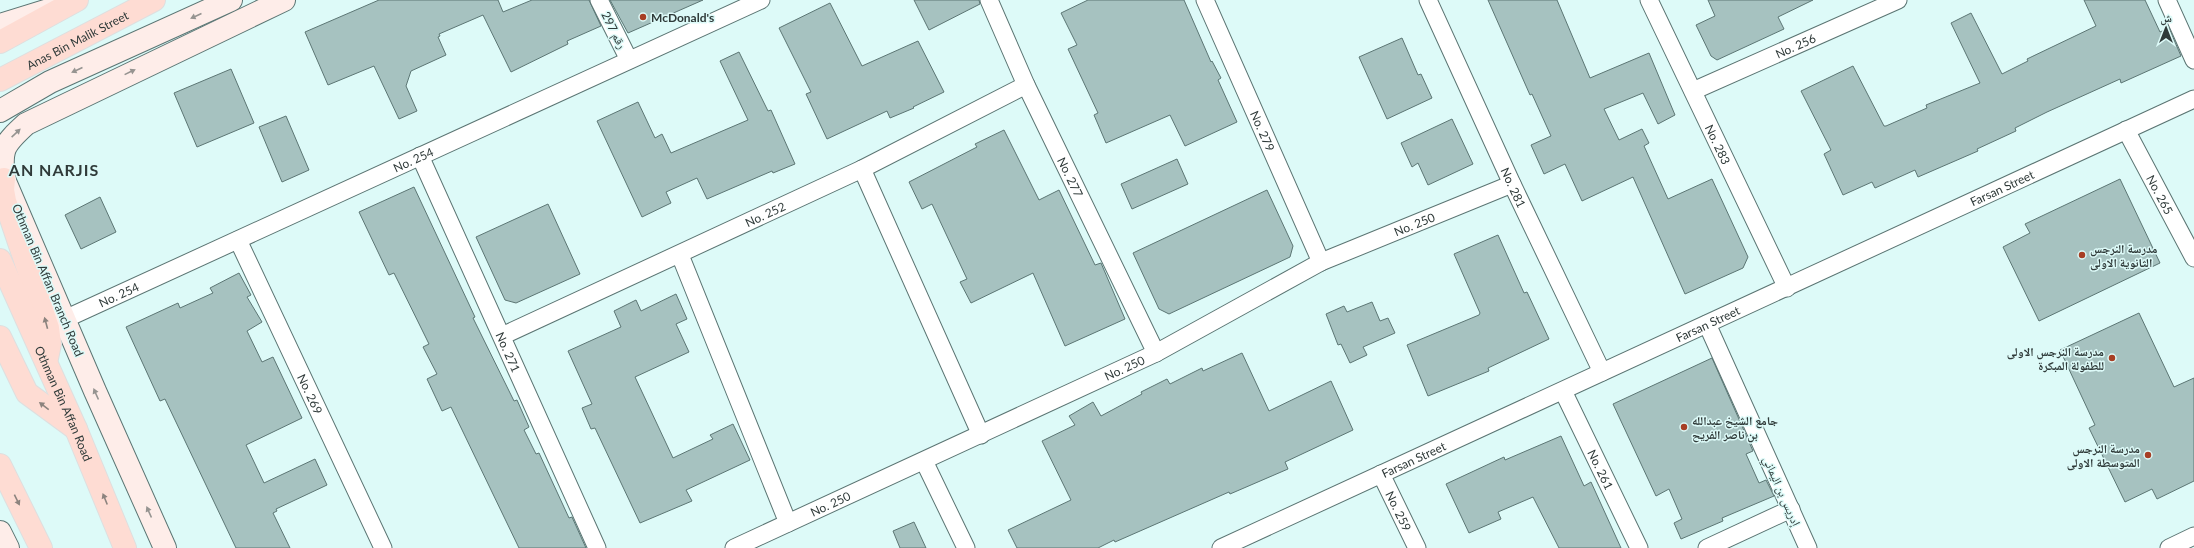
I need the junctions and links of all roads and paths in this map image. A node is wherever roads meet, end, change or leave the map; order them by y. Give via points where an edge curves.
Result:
1 (154, 0) edge
2 (231, 0) edge
3 (284, 0) edge
4 (599, 0) edge
5 (761, 0) edge
6 (989, 0) edge
7 (1205, 0) edge
8 (1428, 0) edge
9 (1649, 0) edge
10 (1898, 0) edge
11 (2167, 0) edge
12 (73, 2) edge
13 (1868, 6) edge
14 (0, 25) edge
15 (0, 42) edge
16 (629, 60) junction
17 (2194, 60) edge
18 (0, 80) edge
19 (1026, 85) junction
20 (1693, 91) junction
21 (2194, 99) edge
22 (0, 111) edge
23 (2126, 130) junction
24 (420, 156) junction
25 (862, 169) junction
26 (4, 179) junction
27 (1512, 184) junction
28 (238, 240) junction
29 (680, 255) junction
30 (2194, 258) edge
31 (0, 260) edge
32 (1321, 262) junction
33 (1786, 288) junction
34 (0, 296) edge
35 (24, 316) junction
36 (65, 319) junction
37 (1707, 324) junction
38 (502, 336) junction
39 (0, 337) edge
40 (1156, 353) junction
41 (46, 361) junction
42 (1602, 372) junction
43 (1563, 391) junction
44 (76, 429) junction
45 (981, 435) junction
46 (924, 461) junction
47 (0, 465) edge
48 (1381, 474) junction
49 (1791, 509) junction
50 (788, 523) junction
51 (0, 532) edge
52 (2194, 536) edge
53 (8, 548) edge
54 (41, 548) edge
55 (125, 548) edge
56 (165, 548) edge
57 (383, 548) edge
58 (597, 548) edge
59 (734, 548) edge
60 (966, 548) edge
61 (1221, 548) edge
62 (1417, 548) edge
63 (1638, 548) edge
64 (1707, 548) edge
65 (1808, 548) edge
66 (2169, 548) edge

1 - 18 main road, Anas Bin Malik Street
2 -> 22 main road via 50,82
26 -> 3 main road, Othman Bin Affan Branch Road via 2,160 8,142 26,124
4 - 16 street, رقم 297
5 - 16 street, No. 254
6 - 19 street, No. 277
7 - 32 street, No. 279
8 - 27 street, No. 281
9 - 20 street, No. 283
10 - 13 street, No. 256
11 - 17 street
12 - 14 main road
12 - 15 main road
13 - 20 street, No. 256
16 - 24 street, No. 254
19 - 25 street, No. 252
19 - 40 street, No. 277
20 - 33 street, No. 283
21 - 23 street, Farsan Street
23 - 30 street, No. 265
23 - 33 street, Farsan Street
24 - 28 street, No. 254
24 - 38 street, No. 271
25 - 29 street, No. 252
25 - 45 street
26 - 36 main road, Othman Bin Affan Branch Road
41 -> 26 main road via 50,344 48,328 5,201
27 - 32 street, No. 250
27 - 42 street, No. 281
28 - 36 street, No. 254
28 - 57 street, No. 269
29 - 38 street, No. 252
29 - 50 street
31 - 35 main road, Othman Bin Affan Road
32 - 40 street, No. 250
33 - 37 street, Farsan Street
34 - 35 main road via 9,307
35 - 41 main road, Othman Bin Affan Road
56 -> 36 main road, Othman Bin Affan Branch Road
37 - 42 street, Farsan Street
37 - 49 street, إدريس بن اليماني
38 - 58 street, No. 271
44 -> 39 main road via 27,393
40 - 45 street, No. 250
41 - 44 main road, Othman Bin Affan Road
42 - 43 street, Farsan Street
43 - 48 street, Farsan Street
43 - 63 street, No. 261
55 -> 44 main road, Othman Bin Affan Road
45 - 46 street, No. 250
46 - 50 street, No. 250
46 - 60 street
47 -> 54 main road
48 - 61 street, Farsan Street
48 - 62 street, No. 259
49 - 64 street
49 - 65 street, إدريس بن اليماني
50 - 59 street, No. 250
51 - 53 main road
52 - 66 street

